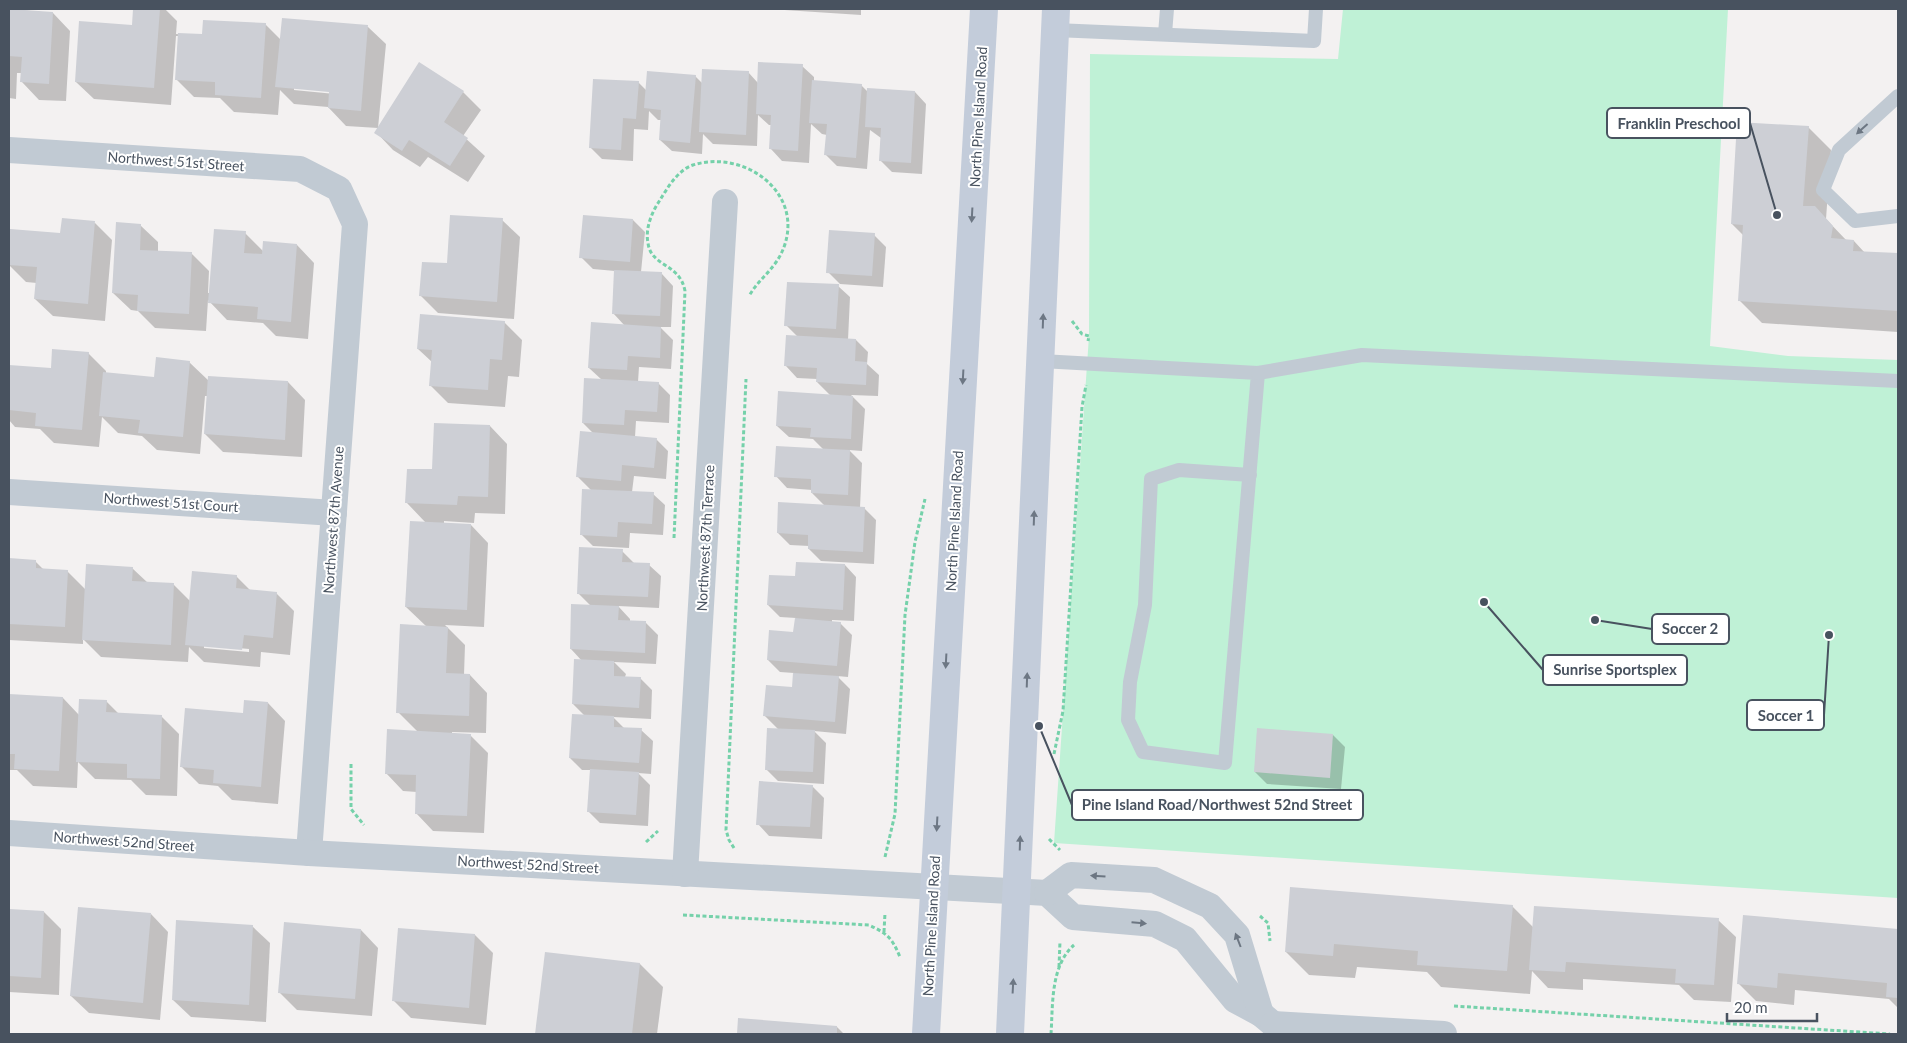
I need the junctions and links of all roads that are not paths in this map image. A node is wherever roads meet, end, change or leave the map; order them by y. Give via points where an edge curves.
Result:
1 (984, 9) edge
2 (1167, 9) edge
3 (1316, 9) edge
4 (1056, 19) edge
5 (1165, 34) junction
6 (1898, 96) edge
7 (9, 150) edge
8 (338, 190) joint
9 (725, 202) dead end
10 (1898, 216) edge
11 (1041, 361) junction
12 (1258, 374) junction
13 (1898, 381) edge
14 (1250, 475) junction
15 (9, 492) edge
16 (334, 513) junction
17 (9, 833) edge
18 (309, 853) junction
19 (685, 874) junction
20 (933, 886) junction
21 (1018, 891) junction
22 (1047, 893) junction
23 (1269, 1024) edge
24 (926, 1034) edge
25 (1010, 1034) edge
26 (1444, 1034) edge

1 -> 20 main road, North Pine Island Road
2 - 5 lane
3 - 5 lane via 1314,41
4 - 5 lane
11 -> 4 main road
6 -> 10 lane via 1839,150 1824,190 1855,221
7 - 8 street, Northwest 51st Street via 300,169
8 - 16 street, Northwest 87th Avenue via 354,224
9 - 19 street, Northwest 87th Terrace
11 - 12 lane
21 -> 11 main road
12 - 13 lane via 1362,355
12 - 14 lane
14 - 14 lane via 1225,763 1143,752 1128,720 1130,682 1145,605 1151,479 1179,470
15 - 16 street, Northwest 51st Court
16 - 18 street, Northwest 87th Avenue
17 - 18 street, Northwest 52nd Street
18 - 19 street, Northwest 52nd Street
19 - 20 street, Northwest 52nd Street
20 - 21 street, Northwest 52nd Street
20 - 24 main road, North Pine Island Road
21 - 22 street, Northwest 52nd Street
25 -> 21 main road
22 -> 23 street via 1073,917 1155,924 1185,939 1235,1000
23 -> 22 street via 1237,934 1210,906 1154,880 1071,875
23 - 26 street

